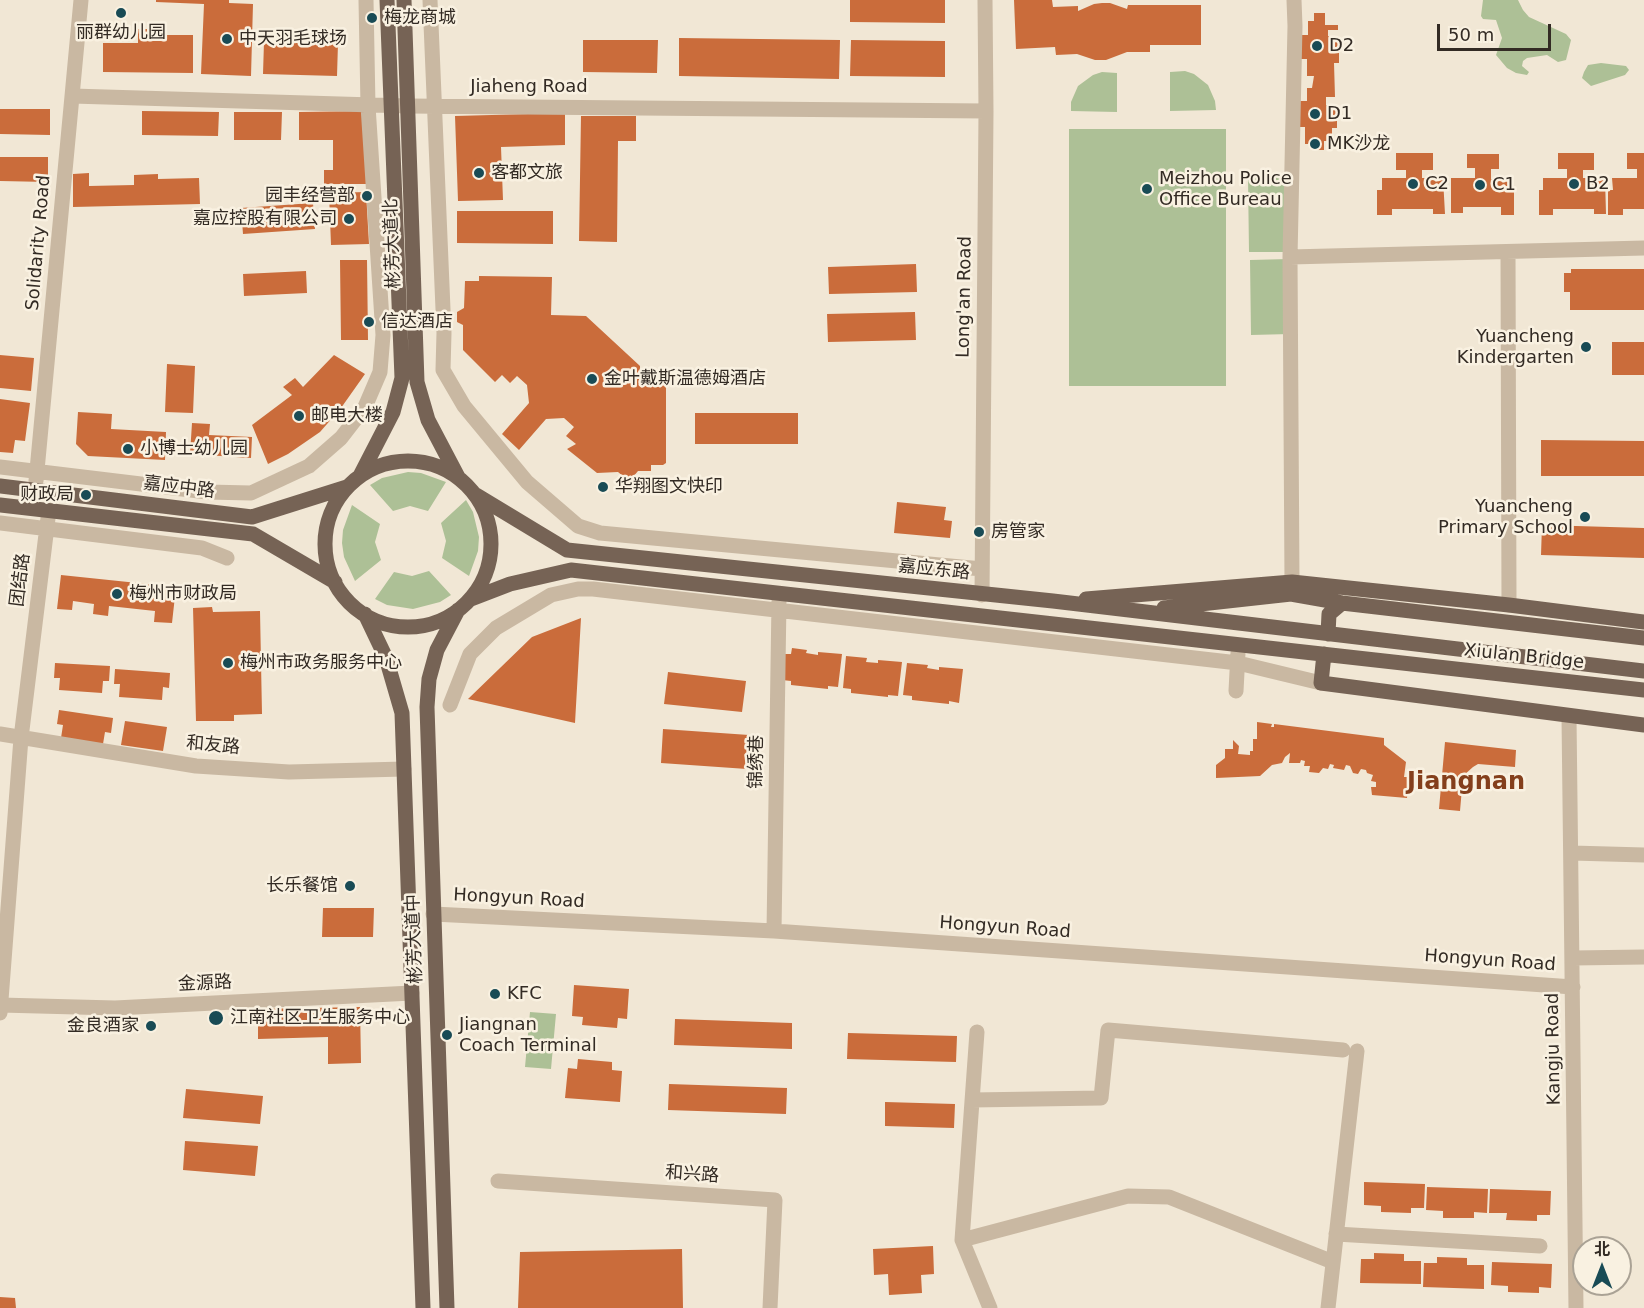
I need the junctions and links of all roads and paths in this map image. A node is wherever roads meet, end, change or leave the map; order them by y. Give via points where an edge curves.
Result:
1 (81, 0) edge
2 (366, 0) edge
3 (387, 0) edge
4 (404, 0) edge
5 (430, 0) edge
6 (984, 0) edge
7 (1294, 0) edge
8 (72, 96) junction
9 (368, 106) junction
10 (391, 106) junction
11 (407, 106) junction
12 (434, 106) junction
13 (986, 111) junction
14 (1644, 249) edge
15 (1508, 252) junction
16 (1290, 257) junction
17 (0, 468) edge
18 (38, 472) junction
19 (459, 478) junction
20 (354, 481) junction
21 (0, 486) edge
22 (35, 490) junction
23 (476, 495) junction
24 (0, 505) edge
25 (49, 510) junction
26 (0, 523) edge
27 (227, 558) dead end
28 (982, 569) junction
29 (335, 582) junction
30 (1292, 582) junction
31 (779, 594) junction
32 (982, 595) junction
33 (471, 599) junction
34 (1053, 601) junction
35 (1342, 603) junction
36 (1509, 604) junction
37 (458, 610) junction
38 (778, 610) junction
39 (1138, 611) junction
40 (365, 614) junction
41 (1644, 622) edge
42 (1328, 634) junction
43 (1644, 638) edge
44 (1402, 643) joint
45 (1239, 644) junction
46 (1323, 654) junction
47 (1238, 663) junction
48 (1637, 671) edge
49 (1321, 683) junction
50 (1636, 689) edge
51 (1236, 692) dead end
52 (450, 705) dead end
53 (1569, 717) junction
54 (1644, 725) edge
55 (0, 734) edge
56 (21, 738) junction
57 (404, 769) junction
58 (1572, 853) junction
59 (1644, 855) edge
60 (433, 914) junction
61 (774, 931) junction
62 (1644, 957) edge
63 (1573, 958) junction
64 (1573, 987) junction
65 (412, 993) junction
66 (0, 1005) edge
67 (0, 1013) edge
68 (977, 1032) dead end
69 (972, 1100) junction
70 (498, 1181) dead end
71 (1336, 1234) junction
72 (962, 1240) junction
73 (1540, 1246) dead end
74 (1334, 1262) junction
75 (423, 1308) edge
76 (447, 1308) edge
77 (770, 1308) edge
78 (990, 1308) edge
79 (1328, 1308) edge
80 (1576, 1308) edge

1 - 8 street, Solidarity Road
2 - 9 street
3 - 10 main road, 彬芳大道北
4 - 11 main road, 彬芳大道北
5 - 12 street
6 - 13 street, Long'an Road
7 - 16 street
8 - 9 street, Jiaheng Road
8 - 18 street, Solidarity Road
9 - 10 street, Jiaheng Road
9 - 18 street via 383,345 380,372 365,407 341,438 309,466 251,493 207,492
10 - 11 street, Jiaheng Road
10 - 20 main road, 彬芳大道北 via 402,378 393,412
11 - 12 street, Jiaheng Road
11 - 19 main road, 彬芳大道北 via 417,382 428,420
12 - 13 street, Jiaheng Road
12 - 28 street via 443,370 464,406 527,482 578,526 600,533
13 - 28 street, Long'an Road
14 - 15 street
15 - 16 street
15 - 36 street
16 - 30 street
17 - 18 street
18 - 22 street, Solidarity Road
19 - 20 main road via 432,464 402,461 373,469
19 - 23 main road
20 - 22 main road, 嘉应中路 via 252,517
20 - 29 main road via 332,511 325,540 327,562
21 - 22 main road, 嘉应中路
23 - 32 main road, 嘉应东路 via 567,550
23 - 33 main road via 492,537 484,578
24 - 25 main road, 嘉应中路
25 - 29 main road, 嘉应中路 via 253,534
25 - 56 street, 团结路
26 - 27 street via 202,548
28 - 32 street, Long'an Road
29 - 40 main road via 353,606
30 - 34 main road
30 - 36 main road
31 - 33 main road via 571,570 510,584
31 - 38 street, 锦绣巷
31 - 45 main road
32 - 34 main road, 嘉应东路
33 - 37 main road
34 - 39 main road, 嘉应东路
35 - 39 main road via 1291,594
35 - 42 main road via 1329,614
35 - 43 main road
36 - 41 main road
37 - 40 main road via 444,619 411,626 378,621
37 - 60 main road, 彬芳大道中 via 437,650 429,679
38 - 47 street
38 - 52 street via 594,589 551,596 496,628 470,654
38 - 61 street, 锦绣巷
39 - 42 main road, 嘉应东路
40 - 57 main road, 彬芳大道中 via 386,658 402,713
42 - 44 main road, 嘉应东路
44 - 48 main road, Xiulan Bridge
45 - 46 main road
45 - 47 street
46 - 49 main road
46 - 50 main road, Xiulan Bridge
47 - 49 street
47 - 51 street
49 - 53 main road
53 - 54 main road
53 - 58 street, Kangju Road
55 - 56 street, 和友路
56 - 57 street, 和友路 via 196,766 289,772
56 - 66 street, 团结路
57 - 65 main road, 彬芳大道中
58 - 59 street
58 - 63 street, Kangju Road
60 - 61 street, Hongyun Road
60 - 76 main road, 彬芳大道中
61 - 64 street, Hongyun Road
62 - 63 street
63 - 64 street, Kangju Road
64 - 80 street, Kangju Road
65 - 66 street, 金源路 via 115,1008
65 - 75 main road, 彬芳大道中
66 - 67 street, 团结路
68 - 69 street
69 - 71 street via 1101,1098 1108,1030 1350,1050
69 - 72 street
70 - 77 street, 和兴路 via 775,1200
71 - 73 street
71 - 74 street
72 - 74 street via 1128,1196 1168,1197
72 - 78 street
74 - 79 street

